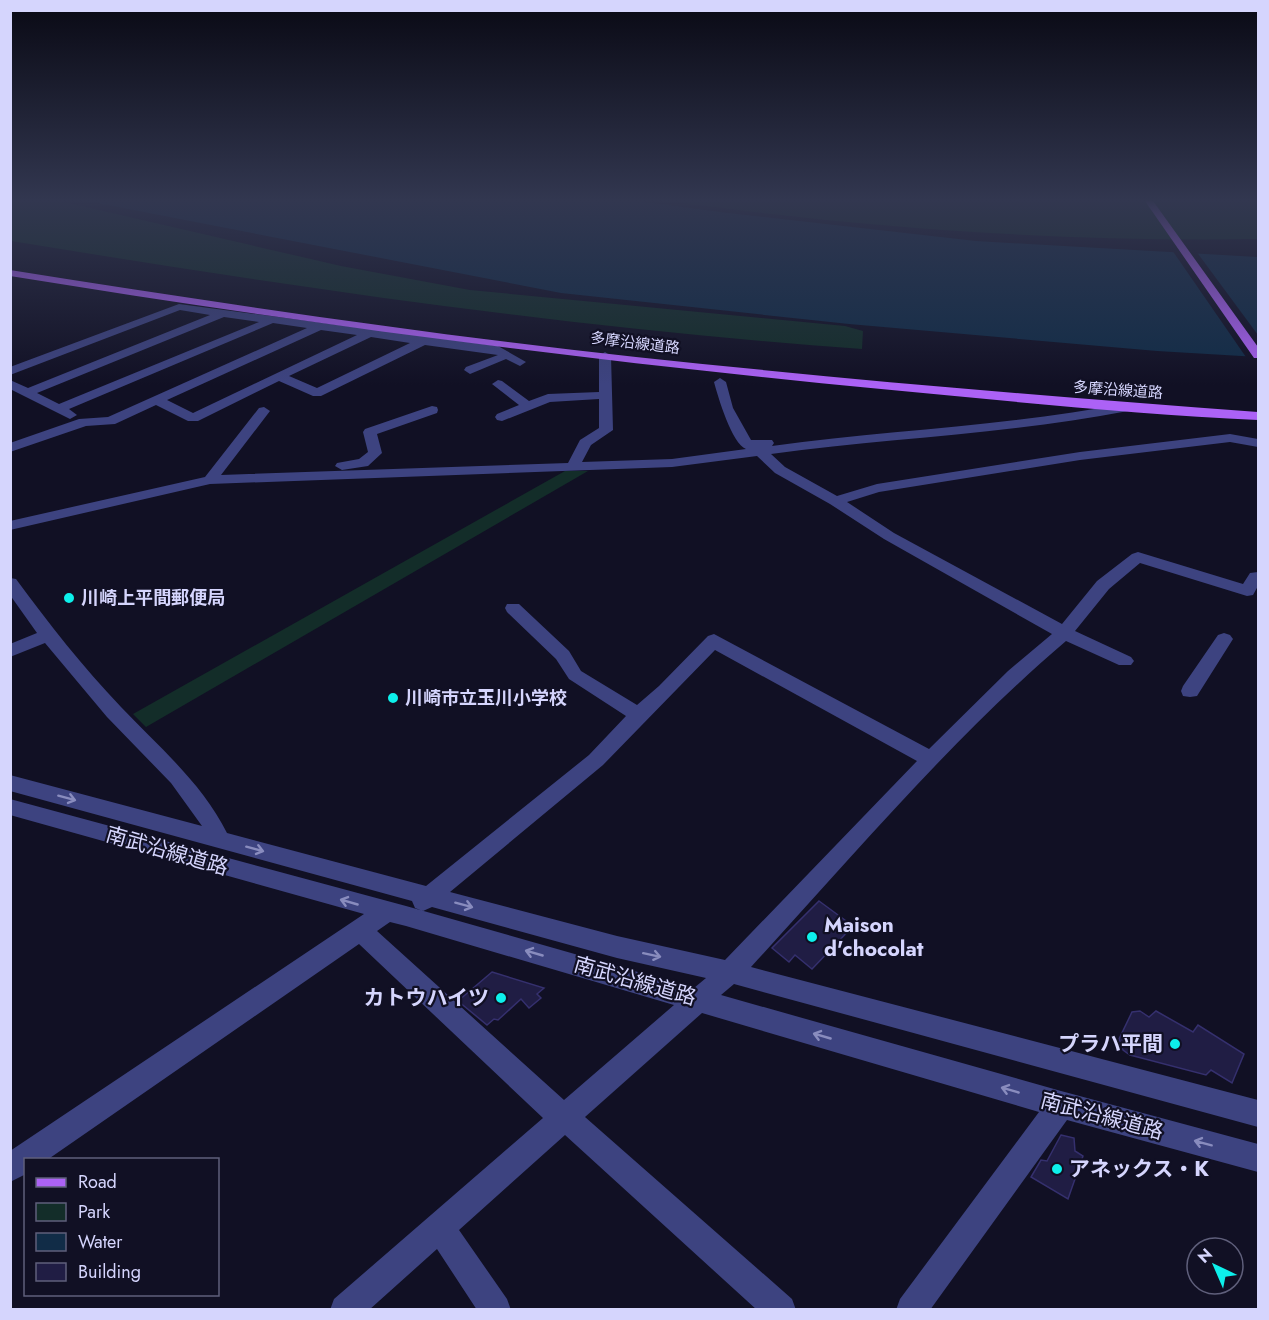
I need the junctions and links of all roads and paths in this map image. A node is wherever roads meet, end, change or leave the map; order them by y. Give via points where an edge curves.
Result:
1 (1193, 263) edge
2 (10, 273) edge
3 (221, 314) junction
4 (270, 321) junction
5 (319, 327) junction
6 (373, 332) junction
7 (423, 341) junction
8 (503, 350) junction
9 (1258, 355) edge
10 (604, 356) junction
11 (520, 362) dead end
12 (470, 370) dead end
13 (10, 371) edge
14 (280, 377) junction
15 (720, 382) dead end
16 (10, 384) edge
17 (498, 384) dead end
18 (27, 393) junction
19 (605, 395) junction
20 (156, 400) junction
21 (528, 406) junction
22 (1128, 407) junction
23 (59, 409) junction
24 (432, 410) dead end
25 (264, 411) dead end
26 (1258, 416) edge
27 (502, 417) dead end
28 (84, 422) junction
29 (821, 443) junction
30 (1258, 443) edge
31 (10, 448) edge
32 (761, 452) junction
33 (573, 467) junction
34 (303, 476) junction
35 (210, 480) junction
36 (835, 501) junction
37 (10, 526) edge
38 (1256, 576) dead end
39 (10, 583) edge
40 (513, 608) dead end
41 (1064, 633) junction
42 (48, 634) junction
43 (1224, 639) dead end
44 (10, 651) edge
45 (1125, 661) dead end
46 (1190, 691) dead end
47 (638, 715) junction
48 (931, 759) junction
49 (10, 783) edge
50 (10, 807) edge
51 (219, 839) junction
52 (429, 896) junction
53 (396, 914) junction
54 (360, 930) junction
55 (730, 972) junction
56 (698, 999) junction
57 (1061, 1105) junction
58 (1258, 1114) edge
59 (565, 1117) junction
60 (24, 1158) edge
61 (25, 1158) edge
62 (1258, 1158) edge
63 (10, 1168) edge
64 (439, 1227) junction
65 (345, 1310) edge
66 (496, 1310) edge
67 (781, 1310) edge
68 (911, 1310) edge

1 - 9 main road
2 - 6 main road, 多摩沿線道路
3 - 4 street
3 - 13 street via 179,307
3 - 18 street
4 - 5 street
4 - 23 street
5 - 6 street
5 - 20 street
6 - 7 street
6 - 8 main road, 多摩沿線道路
6 - 14 street
7 - 8 street
7 - 14 street via 317,393
8 - 10 main road, 多摩沿線道路
8 - 11 street
8 - 12 street
10 - 19 street
10 - 22 main road, 多摩沿線道路
14 - 20 street via 193,418
15 - 29 street via 727,408 747,445 813,438
16 - 18 street
17 - 21 street
18 - 23 street
19 - 21 street via 548,398
19 - 33 street via 606,430 585,442
20 - 28 street via 110,421
21 - 27 street
22 - 26 main road, 多摩沿線道路
22 - 29 street via 1073,418
23 - 28 street
24 - 34 street via 370,432 375,453 363,463 306,469
25 - 35 street
28 - 31 street
29 - 32 street
30 - 36 street via 1230,438 1080,456 877,488
32 - 33 street via 672,463
32 - 36 street via 780,470
33 - 34 street
34 - 35 street
35 - 37 street
36 - 41 street via 889,536
38 - 41 street via 1247,591 1138,557 1103,585
39 - 42 street
40 - 47 street via 563,655 574,675
41 - 45 street
41 - 48 street via 1014,675
42 - 44 street
42 - 51 street via 114,712 178,778 209,818
43 - 46 street
47 - 48 street via 713,640
47 - 52 street via 596,760
48 - 55 street
49 -> 51 street, 南武沿線道路
53 -> 50 street, 南武沿線道路
51 -> 52 street, 南武沿線道路
52 - 53 street
52 -> 55 street, 南武沿線道路 via 617,947
53 - 54 street
56 -> 53 street, 南武沿線道路
54 - 59 street
54 - 61 street
55 - 56 street
55 - 58 street, 南武沿線道路
57 -> 56 street, 南武沿線道路
56 - 59 street
62 -> 57 street, 南武沿線道路
57 - 68 street
59 - 64 street
59 - 67 street
60 - 63 street
64 - 65 street
64 - 66 street

